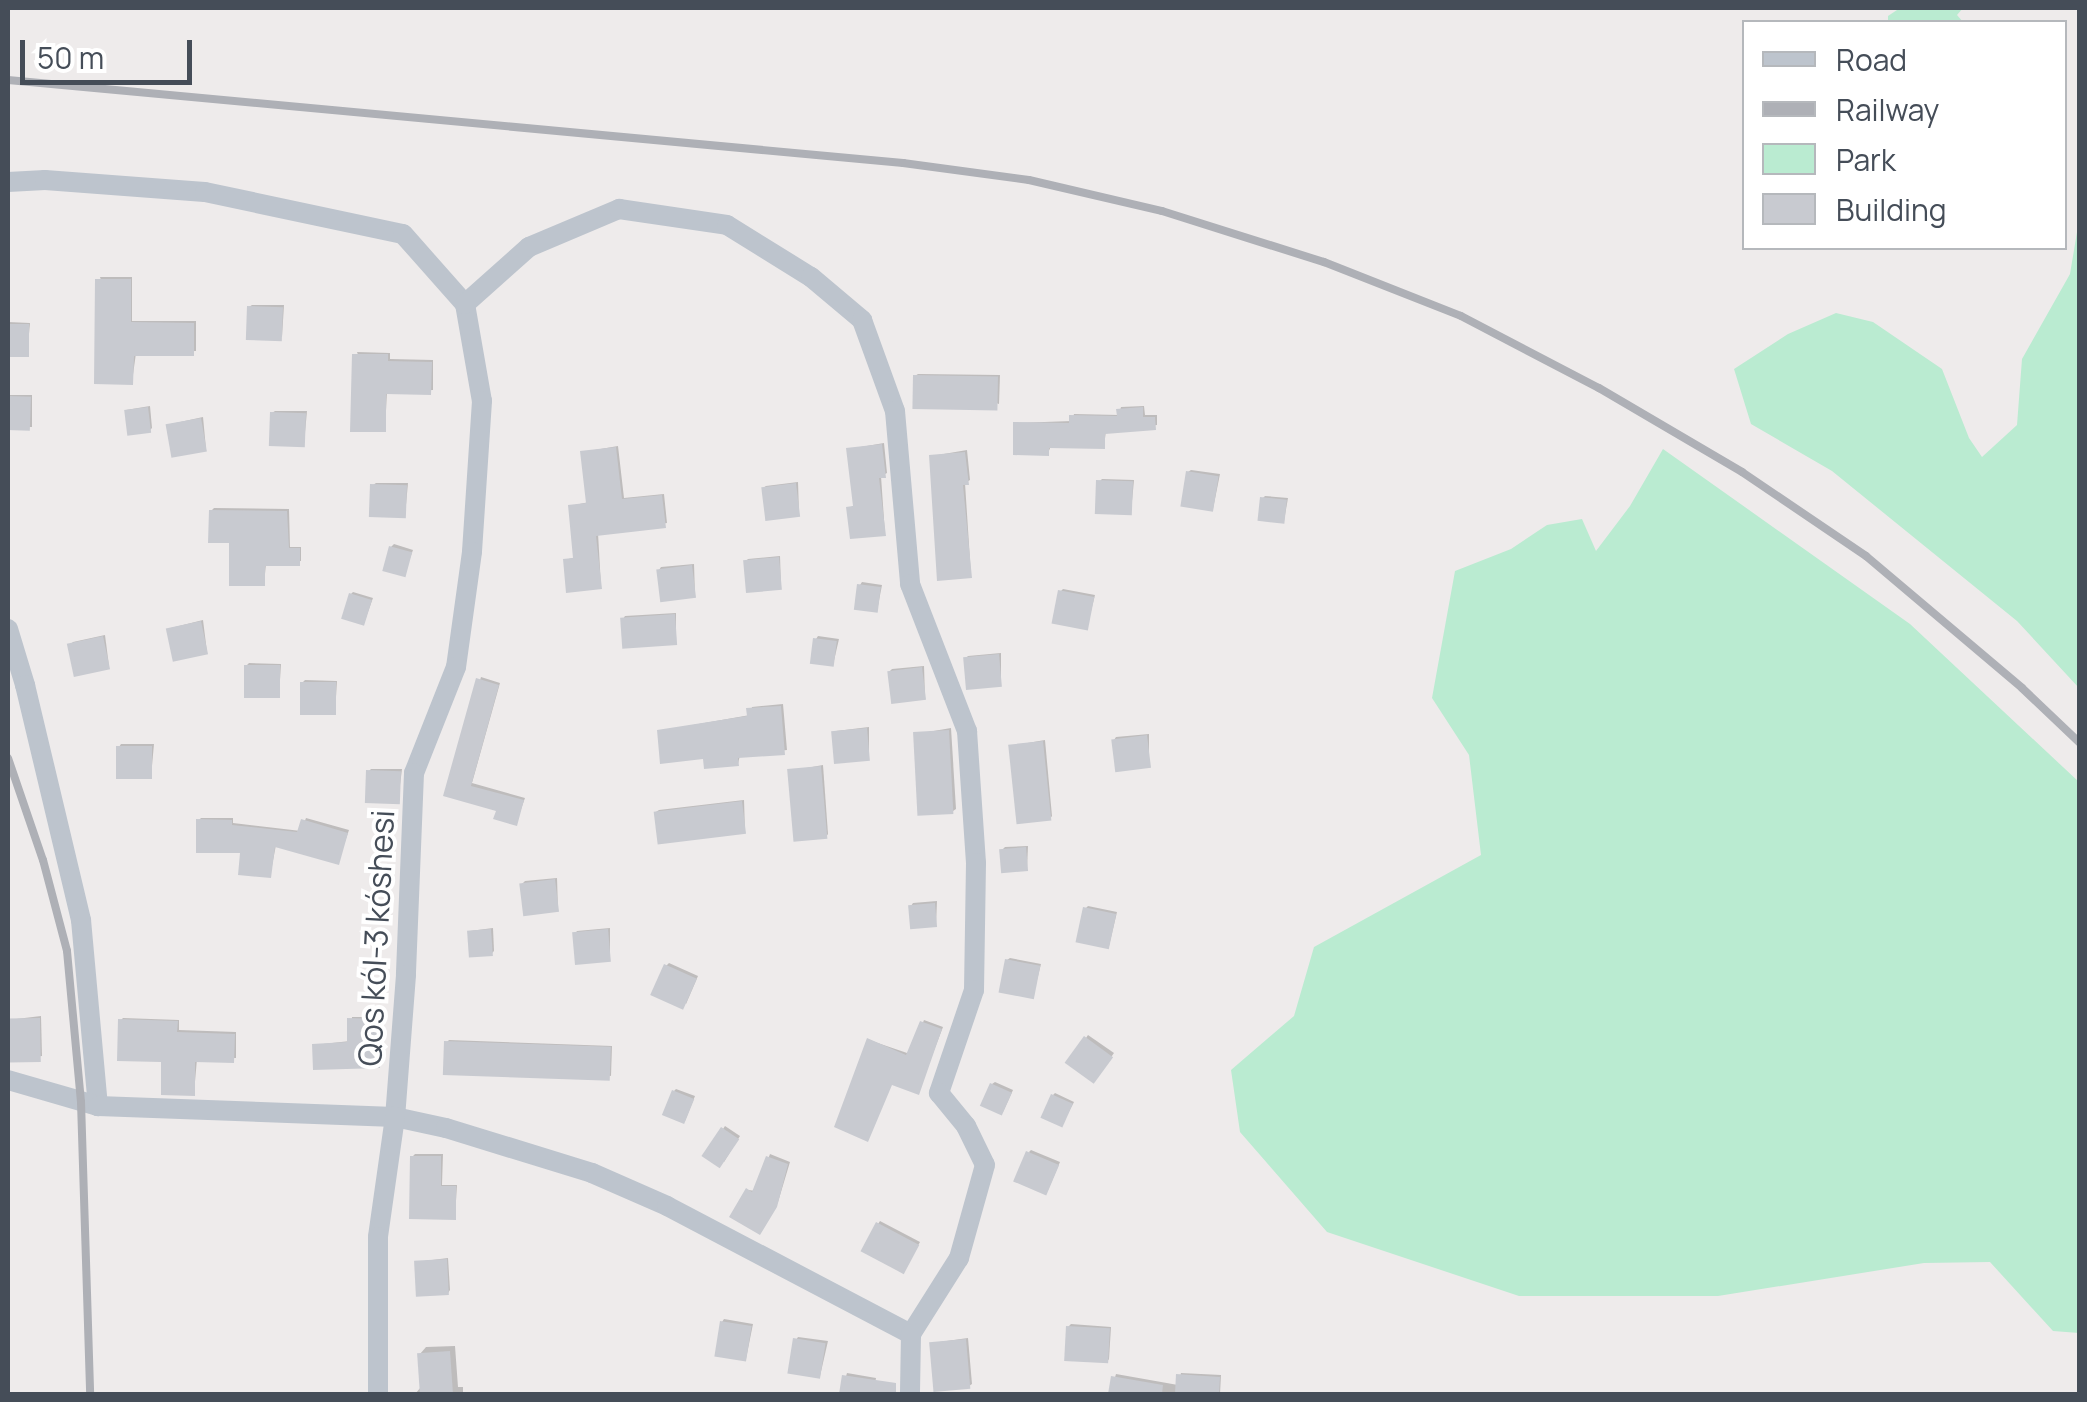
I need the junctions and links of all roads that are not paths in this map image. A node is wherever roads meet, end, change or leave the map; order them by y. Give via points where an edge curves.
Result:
1 (8, 182) edge
2 (465, 304) junction
3 (8, 630) edge
4 (8, 1080) edge
5 (98, 1106) junction
6 (395, 1117) junction
7 (911, 1334) junction
8 (378, 1394) edge
9 (910, 1394) edge

1 - 2 street via 204,192 403,234
2 - 6 street, Qos kól-3 kóshesi via 482,401 472,552 456,667 414,774
2 - 7 street via 528,247 618,209 728,225 811,277 862,320 895,411 910,584 967,731 976,863 974,990 938,1093 966,1126 985,1165 959,1258
3 - 5 street via 81,920
4 - 5 street
5 - 6 street
6 - 7 street via 592,1173
6 - 8 street, Qos kól-3 kóshesi via 378,1237
7 - 9 street

